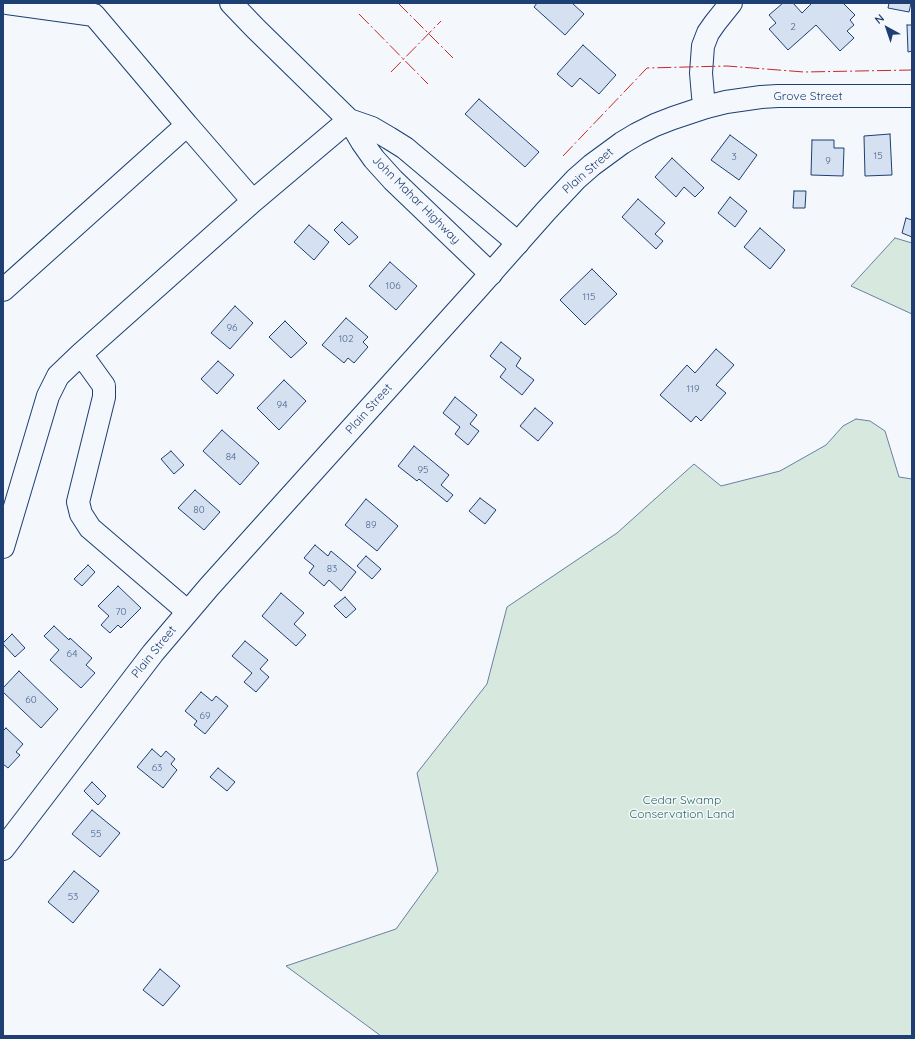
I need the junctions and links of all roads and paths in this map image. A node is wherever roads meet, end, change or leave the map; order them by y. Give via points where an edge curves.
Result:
1 (7, 3) edge
2 (231, 3) edge
3 (731, 3) edge
4 (912, 96) edge
5 (706, 106) junction
6 (350, 120) junction
7 (187, 125) junction
8 (253, 201) junction
9 (518, 243) junction
10 (491, 274) junction
11 (3, 290) edge
12 (81, 354) junction
13 (3, 547) edge
14 (188, 611) junction
15 (3, 849) edge

1 - 7 main road via 94,16
2 - 6 main road, John Mahar Highway
3 - 5 main road via 708,33 704,46 701,73
4 - 5 main road, Grove Street via 778,96
5 - 9 main road, Plain Street via 655,125 606,154 576,179
6 - 8 main road
6 - 9 main road, John Mahar Highway via 372,128 405,148
6 - 10 main road, John Mahar Highway via 374,159 393,180
7 - 8 main road
7 - 11 main road
8 - 12 main road
9 - 10 main road, Plain Street
10 - 14 main road, Plain Street
12 - 13 main road via 58,376 48,396
12 - 14 main road via 104,386 104,397 78,502 82,514 90,528
14 - 15 main road, Plain Street via 134,677

